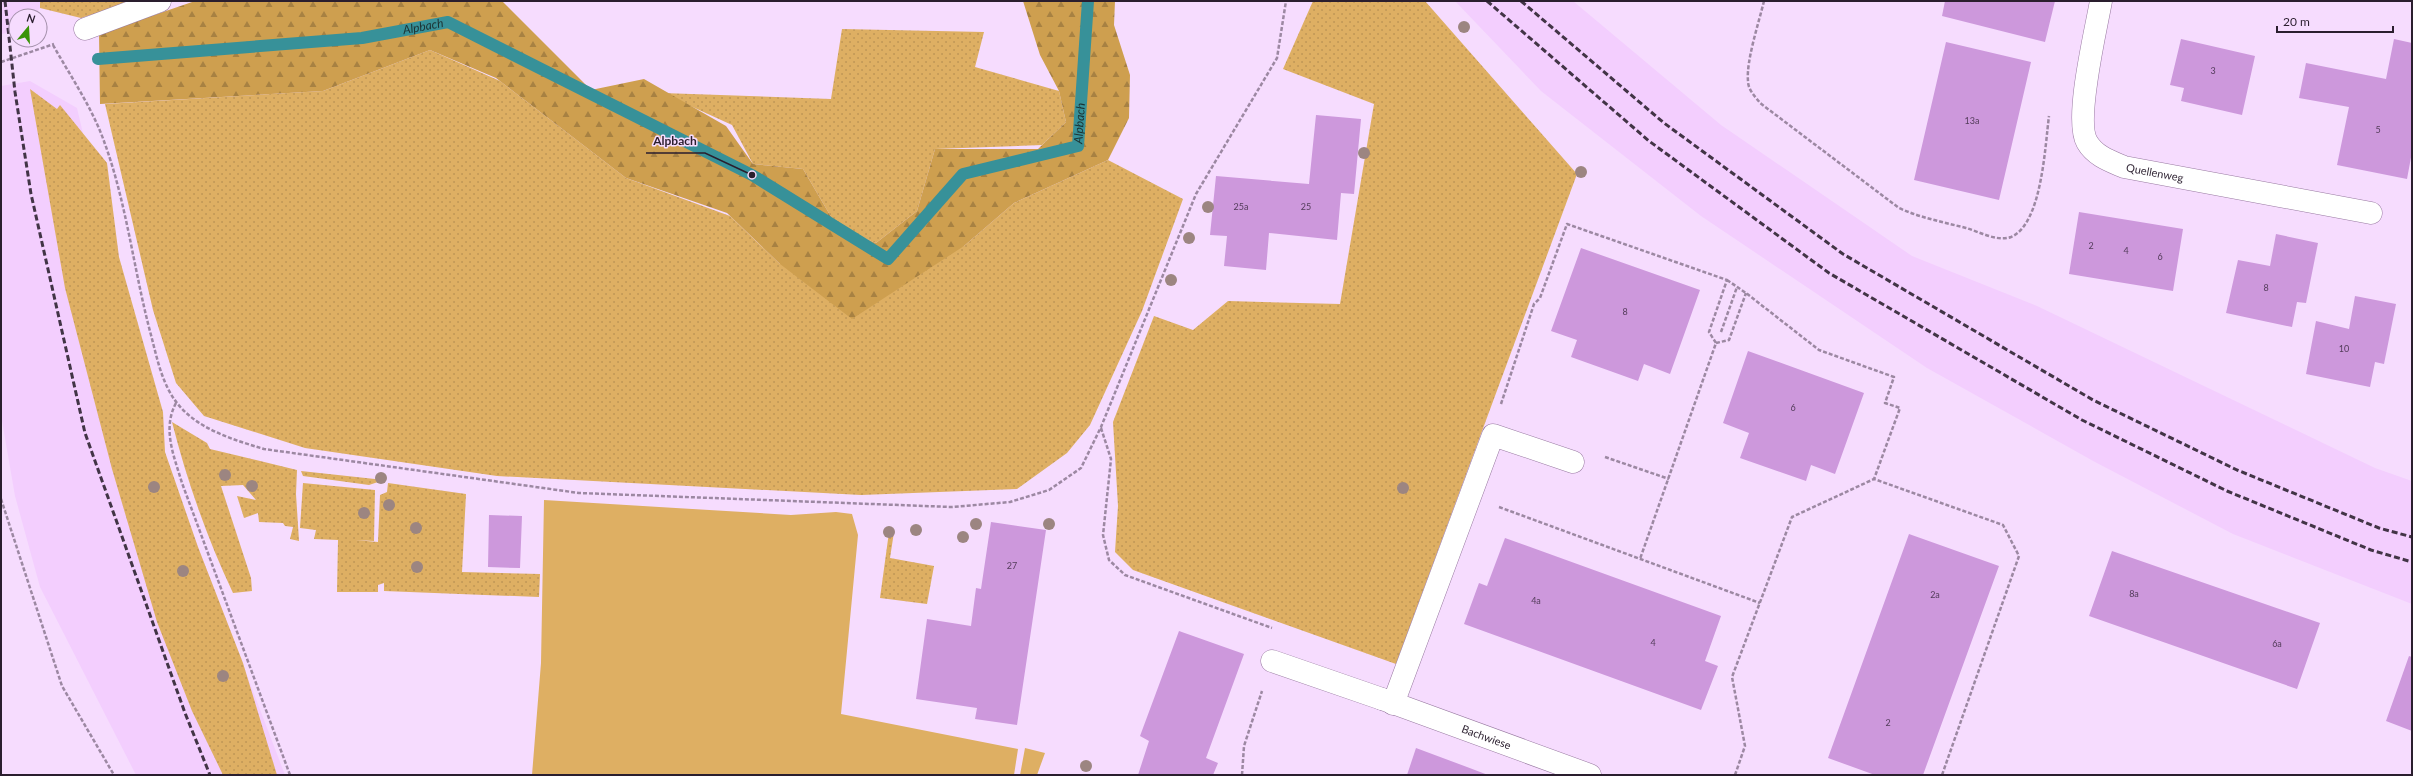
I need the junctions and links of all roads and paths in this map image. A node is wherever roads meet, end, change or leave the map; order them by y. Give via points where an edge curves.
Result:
1 (160, 1) edge
2 (1286, 1) edge
3 (1764, 1) edge
4 (2101, 1) edge
5 (85, 29) joint
6 (53, 45) junction
7 (1, 62) edge
8 (2050, 111) dead end
9 (2371, 213) dead end
10 (1727, 280) junction
11 (1737, 287) junction
12 (1746, 293) junction
13 (1721, 332) dead end
14 (1716, 343) junction
15 (176, 403) junction
16 (1101, 427) junction
17 (1493, 435) junction
18 (1603, 456) dead end
19 (1573, 462) dead end
20 (1669, 479) junction
21 (1874, 479) junction
22 (1470, 496) junction
23 (1, 498) edge
24 (1640, 559) junction
25 (1760, 603) junction
26 (1274, 628) dead end
27 (1272, 661) joint
28 (1387, 701) junction
29 (114, 775) edge
30 (290, 775) edge
31 (1242, 775) edge
32 (1590, 775) edge
33 (1735, 775) edge
34 (1942, 775) edge

1 - 5 street
2 - 16 path via 1277,58 1196,194
3 - 8 path via 1749,66 1748,82 1751,92 1760,103 1899,208 1921,218 1996,238 2010,237 2019,230 2035,206
4 - 9 street, Quellenweg via 2083,106 2082,126 2086,142 2095,152 2124,167
5 - 6 path
6 - 7 path
6 - 15 path via 85,101 105,143 159,364
10 - 11 path
10 - 14 path via 1709,332
10 - 17 path via 1567,224 1540,298 1534,304 1508,379
11 - 12 path
11 - 13 path
12 - 14 path via 1730,340
12 - 21 path via 1819,350 1894,377 1885,403 1900,408
14 - 20 path
15 - 16 path via 188,415 207,427 230,439 264,449 579,493 952,507 1010,502 1049,490 1081,468
15 - 30 path via 170,415 169,427 180,477
16 - 26 path via 1111,459 1103,535 1110,560 1125,575
17 - 19 street
17 - 22 street
18 - 20 path
20 - 24 path
21 - 25 path via 1792,517
21 - 34 path via 2003,525 2019,556
22 - 24 path
22 - 28 street
23 - 29 path via 62,686
24 - 25 path
25 - 33 path via 1732,677 1745,746
27 - 28 street, Bachwiese
27 - 31 path via 1244,746
28 - 32 street, Bachwiese

